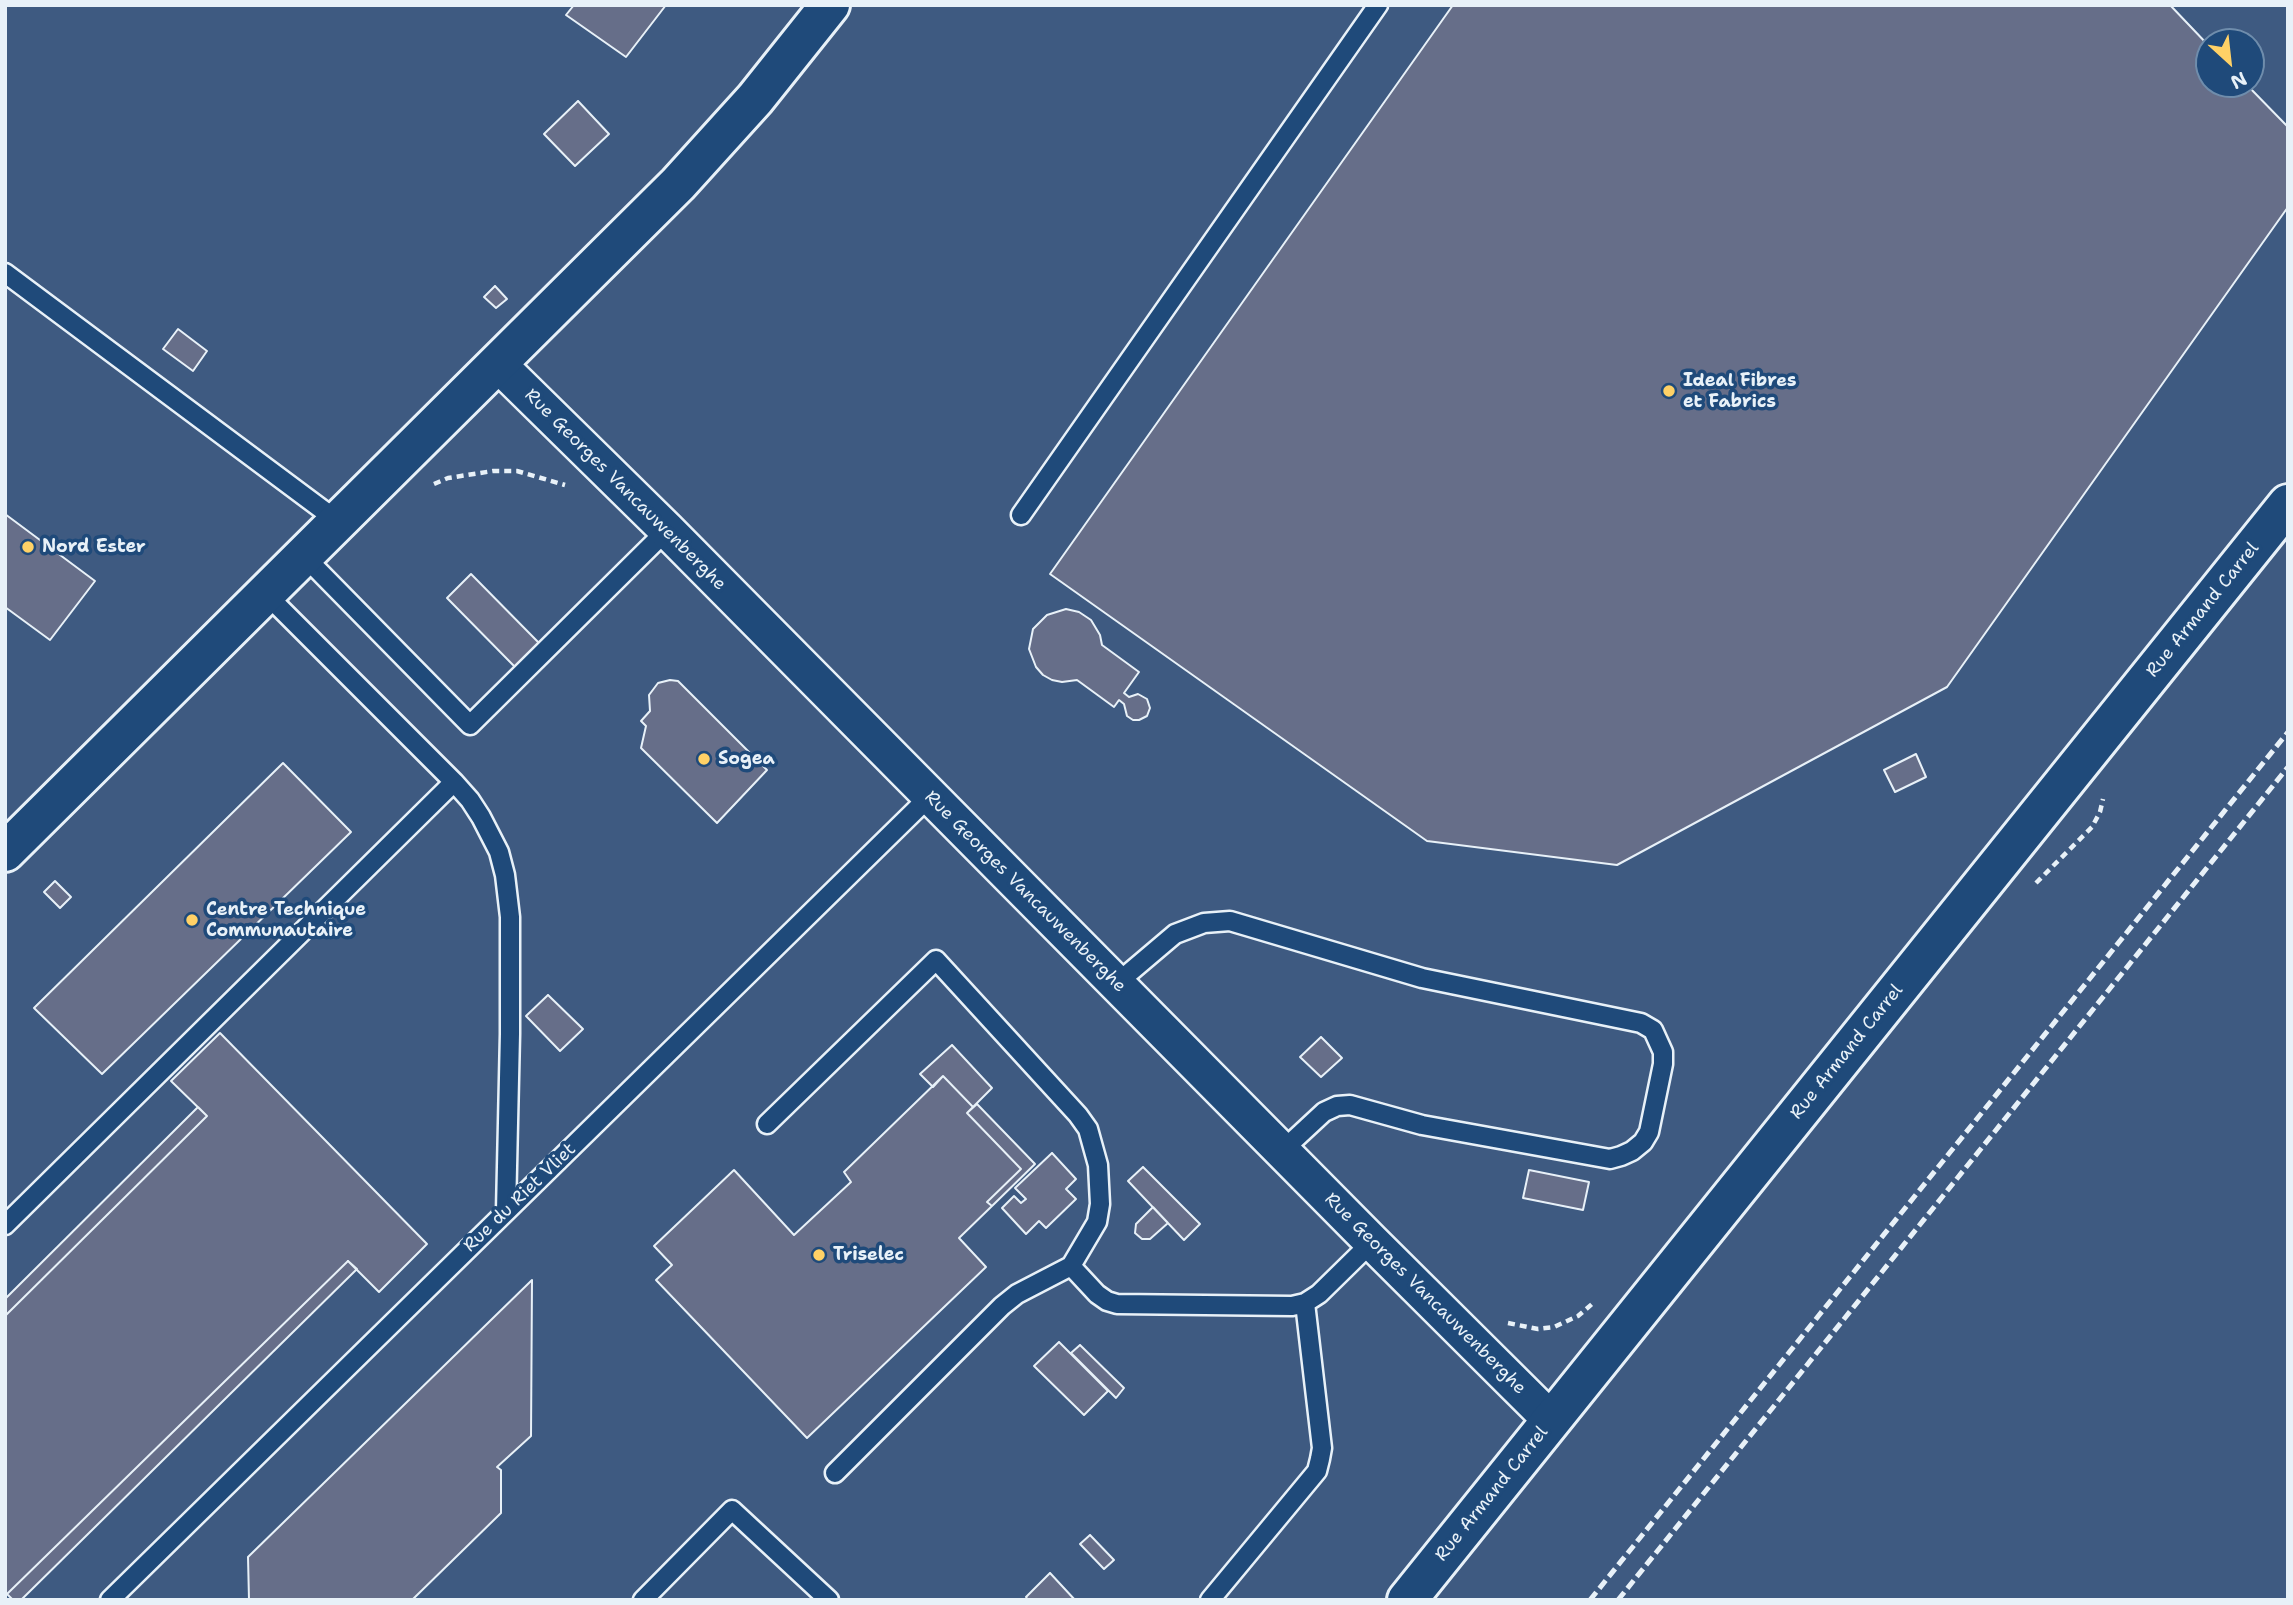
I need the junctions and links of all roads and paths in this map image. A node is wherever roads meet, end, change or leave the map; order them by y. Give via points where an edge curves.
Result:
1 (830, 5) edge
2 (1378, 5) edge
3 (5, 274) edge
4 (498, 364) junction
5 (2288, 505) edge
6 (1021, 515) dead end
7 (339, 522) junction
8 (667, 530) junction
9 (304, 556) junction
10 (266, 594) junction
11 (454, 782) junction
12 (930, 796) junction
13 (5, 852) edge
14 (1116, 984) junction
15 (767, 1125) dead end
16 (1282, 1151) junction
17 (506, 1211) junction
18 (5, 1225) edge
19 (1372, 1242) junction
20 (1071, 1266) junction
21 (1305, 1303) junction
22 (1551, 1420) junction
23 (835, 1473) dead end
24 (110, 1600) edge
25 (643, 1600) edge
26 (829, 1600) edge
27 (1210, 1600) edge
28 (1407, 1600) edge

1 - 4 street via 755,99 678,184
2 - 6 lane
3 - 7 lane
4 - 7 street
4 - 8 street, Rue Georges Vancauwenberghe
5 - 22 street, Rue Armand Carrel
7 - 9 street
8 - 9 lane via 470,725
8 - 12 street, Rue Georges Vancauwenberghe
9 - 10 street
10 - 11 lane
10 - 13 street
11 - 17 lane via 491,836 509,897
11 - 18 lane
12 - 14 street, Rue Georges Vancauwenberghe
12 - 17 lane, Rue du Riet Vliet
14 - 16 street, Rue Georges Vancauwenberghe
14 - 16 lane via 1175,934 1204,923 1230,921 1422,978 1641,1023 1653,1030 1663,1052 1650,1132 1632,1151 1610,1159 1422,1125 1350,1105 1324,1112
15 - 20 lane via 936,960 1087,1129 1098,1165 1100,1204 1097,1223
16 - 19 street, Rue Georges Vancauwenberghe
17 - 24 lane, Rue du Riet Vliet
19 - 21 lane
19 - 22 street, Rue Georges Vancauwenberghe
20 - 21 lane via 1097,1294 1117,1304
20 - 23 lane via 1017,1294 1002,1307
21 - 27 lane via 1322,1448 1317,1471
22 - 28 street, Rue Armand Carrel
25 - 26 lane via 732,1510

